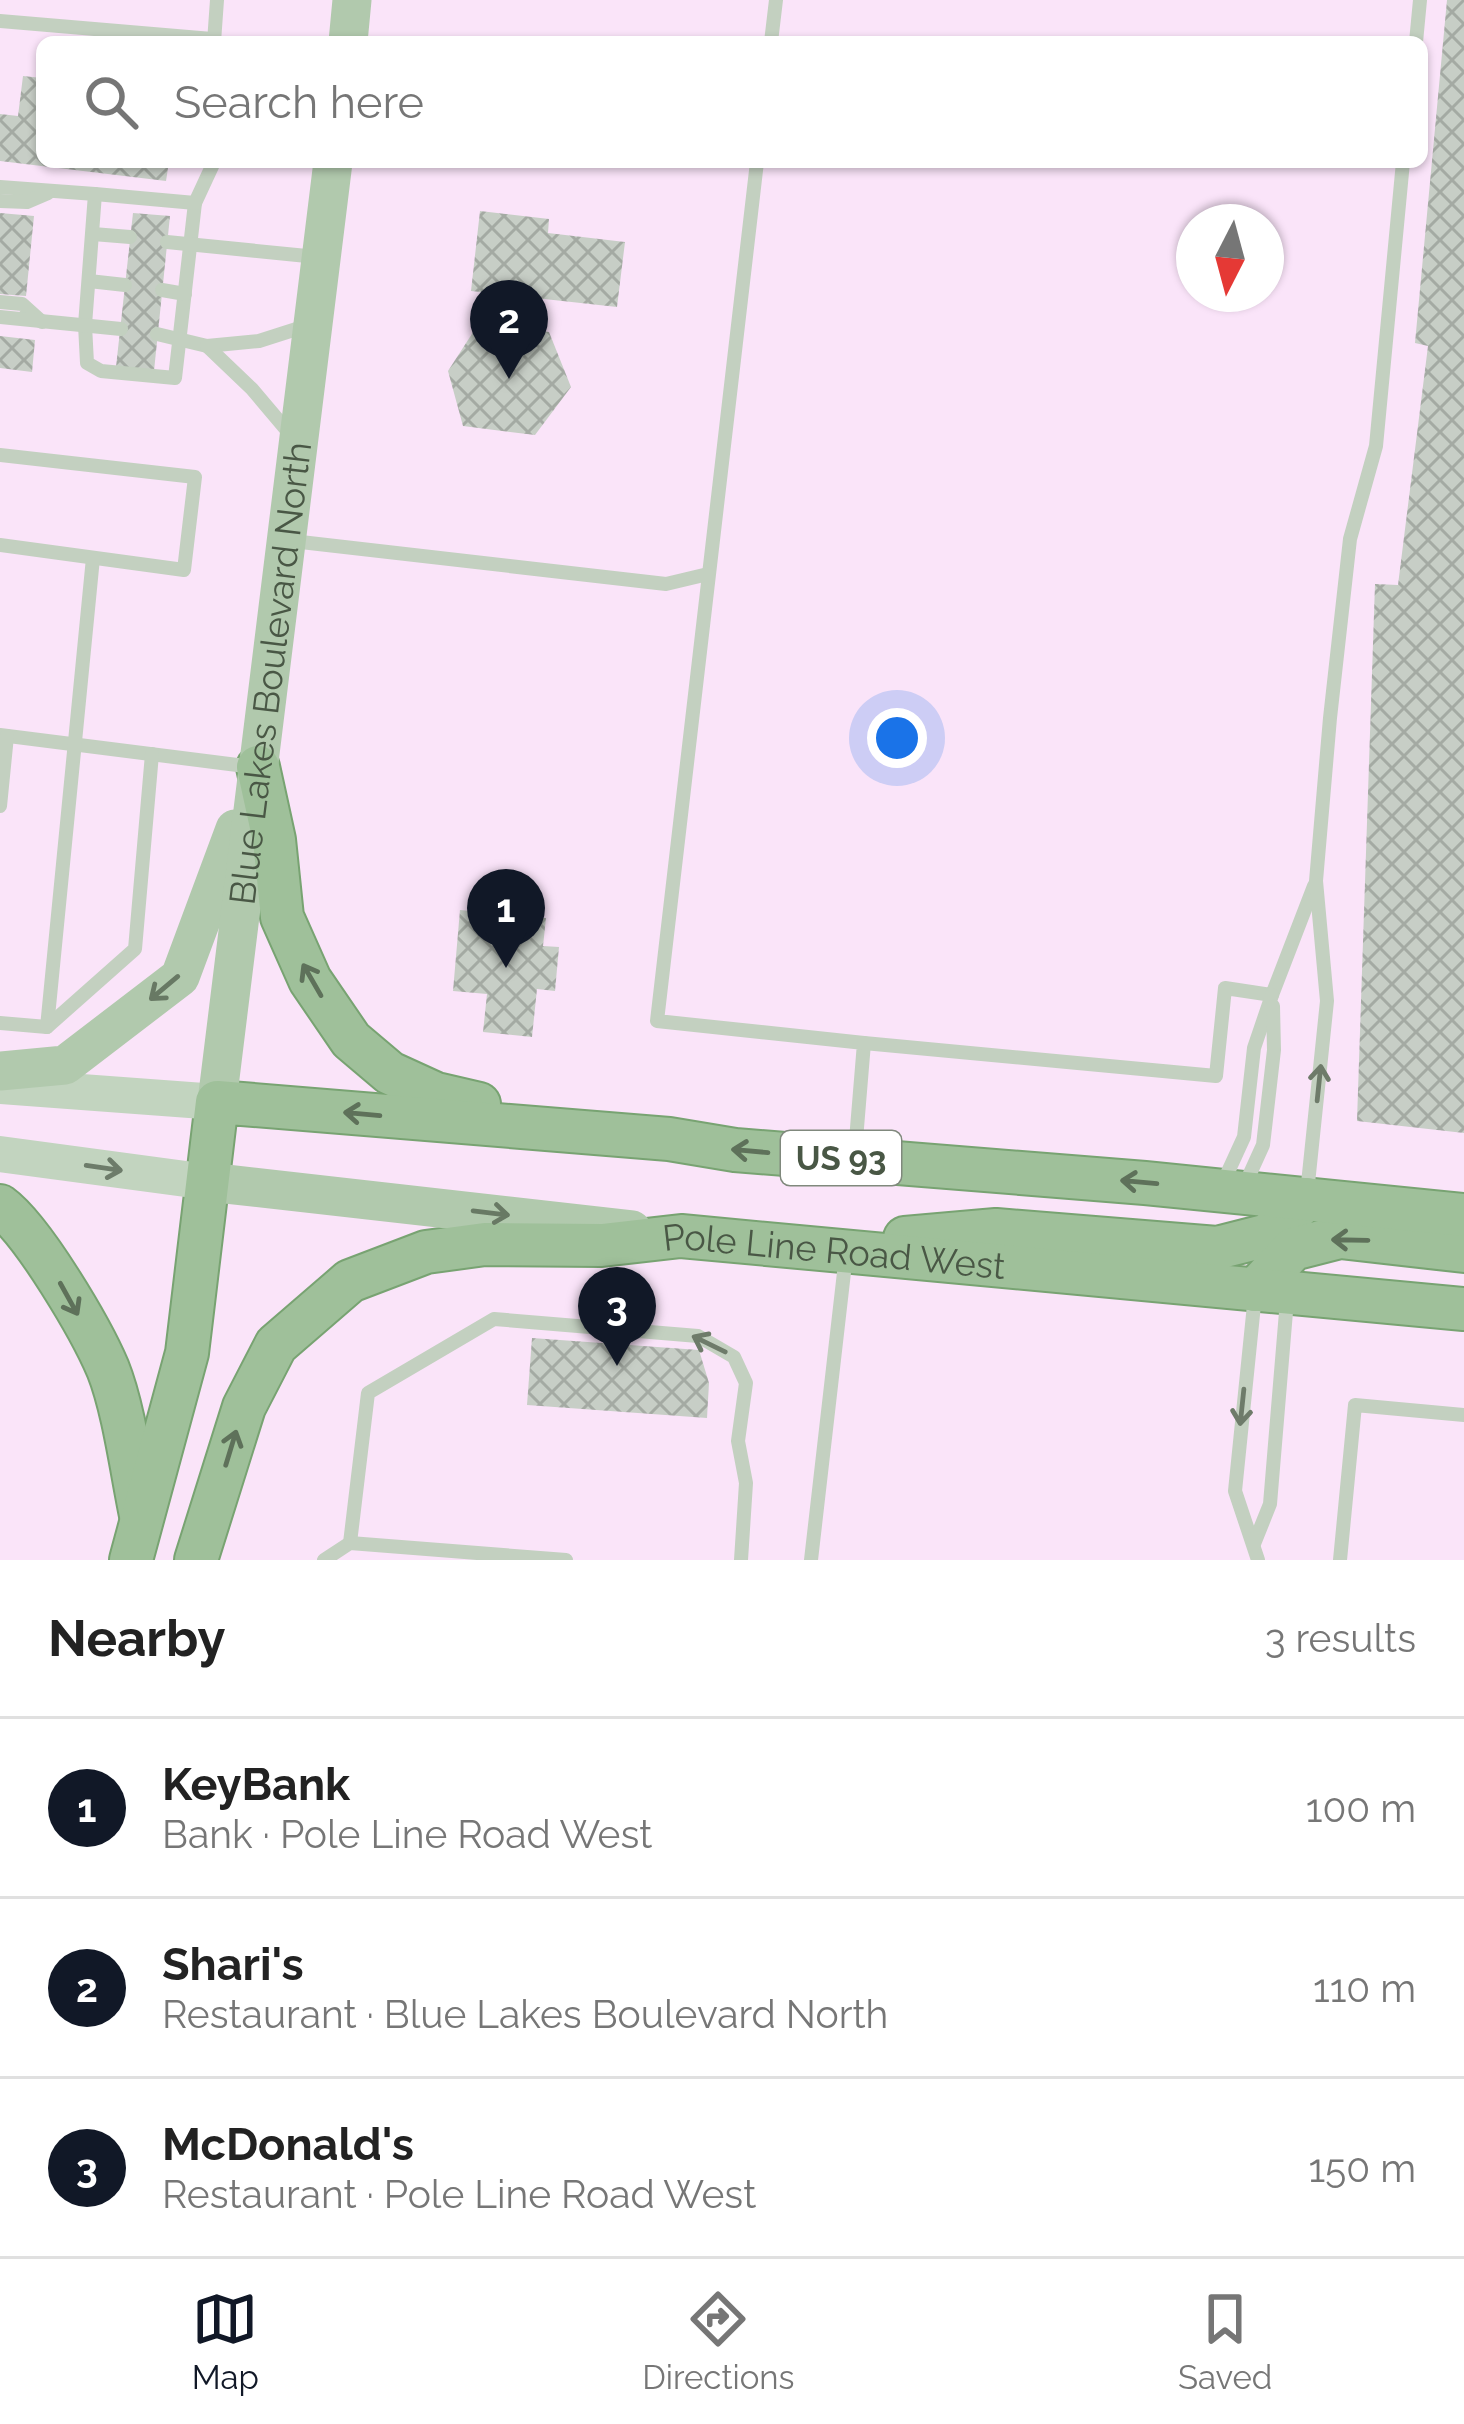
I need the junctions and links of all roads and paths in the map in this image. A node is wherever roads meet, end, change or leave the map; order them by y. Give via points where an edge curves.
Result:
1 (217, 0) edge
2 (352, 0) edge
3 (776, 0) edge
4 (1420, 0) edge
5 (0, 21) edge
6 (168, 36) edge
7 (213, 36) edge
8 (349, 36) edge
9 (772, 36) edge
10 (1417, 36) edge
11 (211, 168) edge
12 (332, 168) edge
13 (756, 168) edge
14 (1402, 168) edge
15 (0, 188) edge
16 (53, 192) junction
17 (95, 194) junction
18 (0, 201) edge
19 (195, 203) junction
20 (93, 235) junction
21 (130, 237) dead end
22 (167, 242) dead end
23 (190, 245) junction
24 (321, 257) junction
25 (89, 280) junction
26 (125, 285) dead end
27 (162, 290) dead end
28 (185, 294) junction
29 (0, 302) edge
30 (0, 316) edge
31 (42, 322) junction
32 (314, 323) junction
33 (86, 325) junction
34 (121, 329) dead end
35 (158, 334) dead end
36 (180, 338) junction
37 (207, 346) junction
38 (298, 444) junction
39 (0, 455) edge
40 (286, 541) junction
41 (0, 545) edge
42 (93, 558) junction
43 (708, 574) junction
44 (3, 735) edge
45 (72, 744) junction
46 (152, 754) junction
47 (259, 767) junction
48 (0, 806) edge
49 (1316, 881) junction
50 (1272, 994) junction
51 (0, 1023) edge
52 (47, 1027) junction
53 (864, 1042) junction
54 (0, 1071) edge
55 (0, 1086) edge
56 (218, 1102) junction
57 (669, 1139) junction
58 (0, 1154) edge
59 (854, 1160) junction
60 (208, 1182) junction
61 (1230, 1192) junction
62 (1306, 1199) junction
63 (0, 1207) edge
64 (1464, 1215) edge
65 (681, 1236) junction
66 (796, 1247) junction
67 (1464, 1250) edge
68 (846, 1252) junction
69 (1272, 1292) junction
70 (1464, 1310) edge
71 (1464, 1415) edge
72 (137, 1541) edge
73 (350, 1543) junction
74 (1254, 1544) junction
75 (196, 1560) edge
76 (324, 1560) edge
77 (566, 1560) edge
78 (741, 1560) edge
79 (811, 1560) edge
80 (1258, 1560) edge
81 (1340, 1560) edge

1 - 7 lane
2 - 8 main road
3 - 9 lane
4 - 10 lane
5 - 6 lane
11 - 19 lane
12 - 24 main road, Blue Lakes Boulevard North
13 - 43 lane
14 - 49 lane via 1376,446 1350,539 1338,627
15 - 16 lane
16 - 17 lane
16 - 18 lane
17 - 19 lane
17 - 20 lane
19 - 23 lane
20 - 21 lane
20 - 25 lane
22 - 23 lane
23 - 24 lane
23 - 28 lane
24 - 32 main road, Blue Lakes Boulevard North
25 - 26 lane
25 - 33 lane
27 - 28 lane
28 - 36 lane
29 - 31 lane via 22,304
30 - 31 lane
31 - 33 lane
32 - 37 lane via 259,341
32 - 38 main road, Blue Lakes Boulevard North
33 - 34 lane
33 - 36 lane via 87,363 100,371 175,378
35 - 36 lane
36 - 37 lane
37 - 38 lane
38 - 40 main road, Blue Lakes Boulevard North
39 - 42 lane via 195,477 184,570
40 - 43 lane via 666,584
40 - 47 main road, Blue Lakes Boulevard North
41 - 42 lane
42 - 45 lane
43 - 53 lane via 657,1021
44 - 45 lane
44 - 48 lane
45 - 46 lane
45 - 52 lane
46 - 47 lane
46 - 52 lane via 135,949
47 -> 54 main road via 180,977 65,1065
47 - 56 main road, Blue Lakes Boulevard North
57 -> 47 highway via 436,1094 390,1073 351,1040 310,980 282,917
49 - 50 lane
62 -> 49 lane via 1327,1001
50 - 53 lane via 1225,988 1216,1076
50 - 61 lane via 1263,1145
51 - 52 lane
53 - 59 lane
55 - 56 main road
57 -> 56 highway, US 93
56 - 60 highway, Blue Lakes Boulevard North
59 -> 57 highway, US 93
58 -> 60 main road
61 -> 59 highway, US 93
60 -> 65 main road, Pole Line Road West
60 - 72 highway, Blue Lakes Boulevard North via 187,1353
61 - 62 highway, US 93
62 - 64 highway, US 93
62 - 66 highway via 1268,1235 1217,1248 996,1230
63 -> 72 highway via 18,1219 109,1370
65 - 66 highway, Pole Line Road West
75 -> 65 highway via 244,1407 276,1345 350,1281 426,1252
66 - 68 highway, Pole Line Road West
67 -> 69 highway via 1340,1237 1293,1249
68 - 69 highway, Pole Line Road West
68 - 79 lane
69 - 70 highway, Pole Line Road West
69 - 74 lane via 1270,1504
69 -> 74 lane via 1235,1491
71 - 81 lane via 1354,1405
73 - 76 lane
73 - 77 lane
78 -> 73 lane via 746,1484 738,1442 746,1383 734,1358 698,1336 530,1320 494,1319 368,1393
74 - 80 lane

